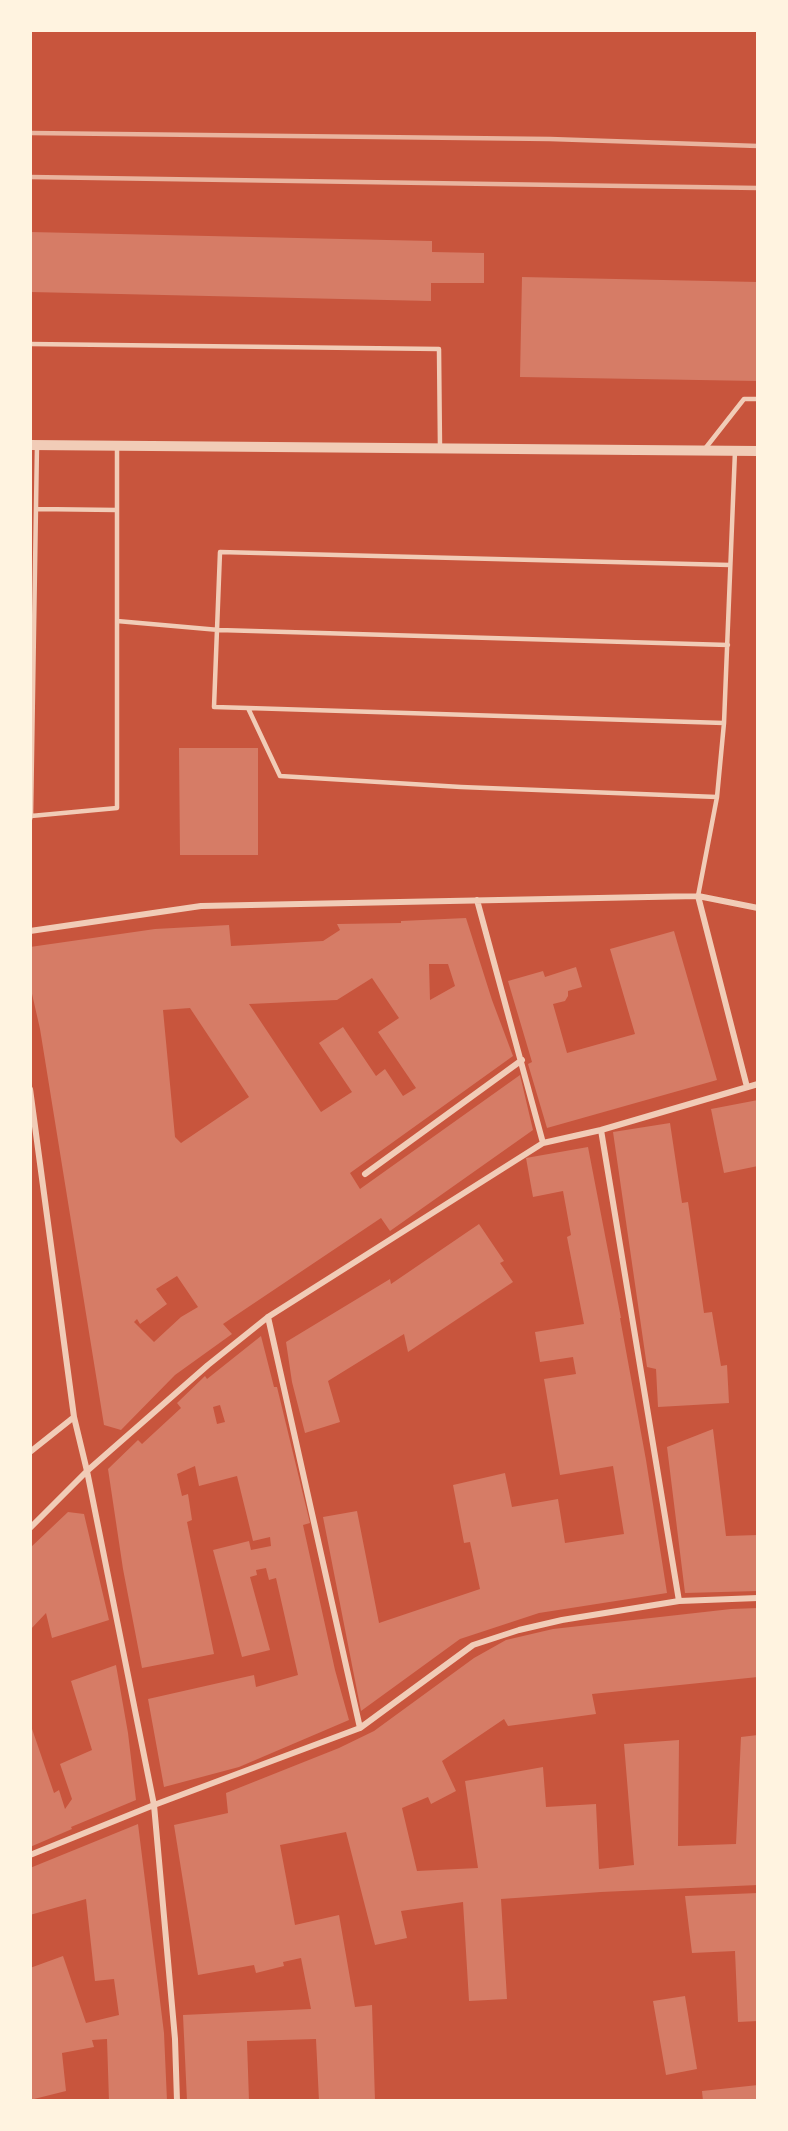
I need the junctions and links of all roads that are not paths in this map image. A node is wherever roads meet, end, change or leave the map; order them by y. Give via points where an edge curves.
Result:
1 (30, 344) edge
2 (758, 399) edge
3 (34, 445) edge
4 (117, 446) junction
5 (440, 448) junction
6 (704, 450) junction
7 (735, 450) junction
8 (758, 451) edge
9 (36, 509) junction
10 (117, 510) junction
11 (730, 565) junction
12 (117, 621) junction
13 (219, 630) junction
14 (728, 645) junction
15 (248, 708) junction
16 (724, 723) junction
17 (717, 797) junction
18 (30, 818) edge
19 (698, 896) junction
20 (477, 900) junction
21 (758, 908) edge
22 (30, 931) edge
23 (522, 1060) junction
24 (758, 1084) edge
25 (747, 1087) junction
26 (30, 1089) edge
27 (601, 1130) junction
28 (543, 1143) junction
29 (365, 1174) dead end
30 (268, 1317) junction
31 (74, 1417) junction
32 (30, 1452) edge
33 (87, 1471) junction
34 (30, 1528) edge
35 (758, 1598) edge
36 (679, 1601) junction
37 (360, 1728) junction
38 (154, 1805) junction
39 (30, 1855) edge
40 (177, 2101) edge

1 - 5 lane via 439,349
2 - 6 lane via 744,399
3 - 4 street
3 - 9 lane
4 - 5 street
4 - 10 lane
5 - 6 street
6 - 7 street
7 - 8 street
7 - 11 lane
9 - 10 lane
9 - 18 lane
10 - 12 lane
11 - 13 lane via 220,552
11 - 14 lane
12 - 13 lane
12 - 18 lane via 117,808
13 - 14 lane
13 - 15 lane via 214,706
14 - 16 lane
15 - 16 lane
15 - 17 lane via 280,776
16 - 17 lane
17 - 19 lane
19 - 20 street
19 - 21 street
19 - 25 street
20 - 22 street via 201,906
20 - 23 street
23 - 28 street
23 - 29 street
24 - 25 street
25 - 27 street
26 - 31 street
27 - 28 street
27 - 36 street
28 - 30 street
30 - 33 street
30 - 37 street
31 - 32 street
31 - 33 street
33 - 34 street
33 - 38 street
35 - 36 street
36 - 37 street via 562,1620 472,1645
37 - 38 street
38 - 39 street
38 - 40 street

